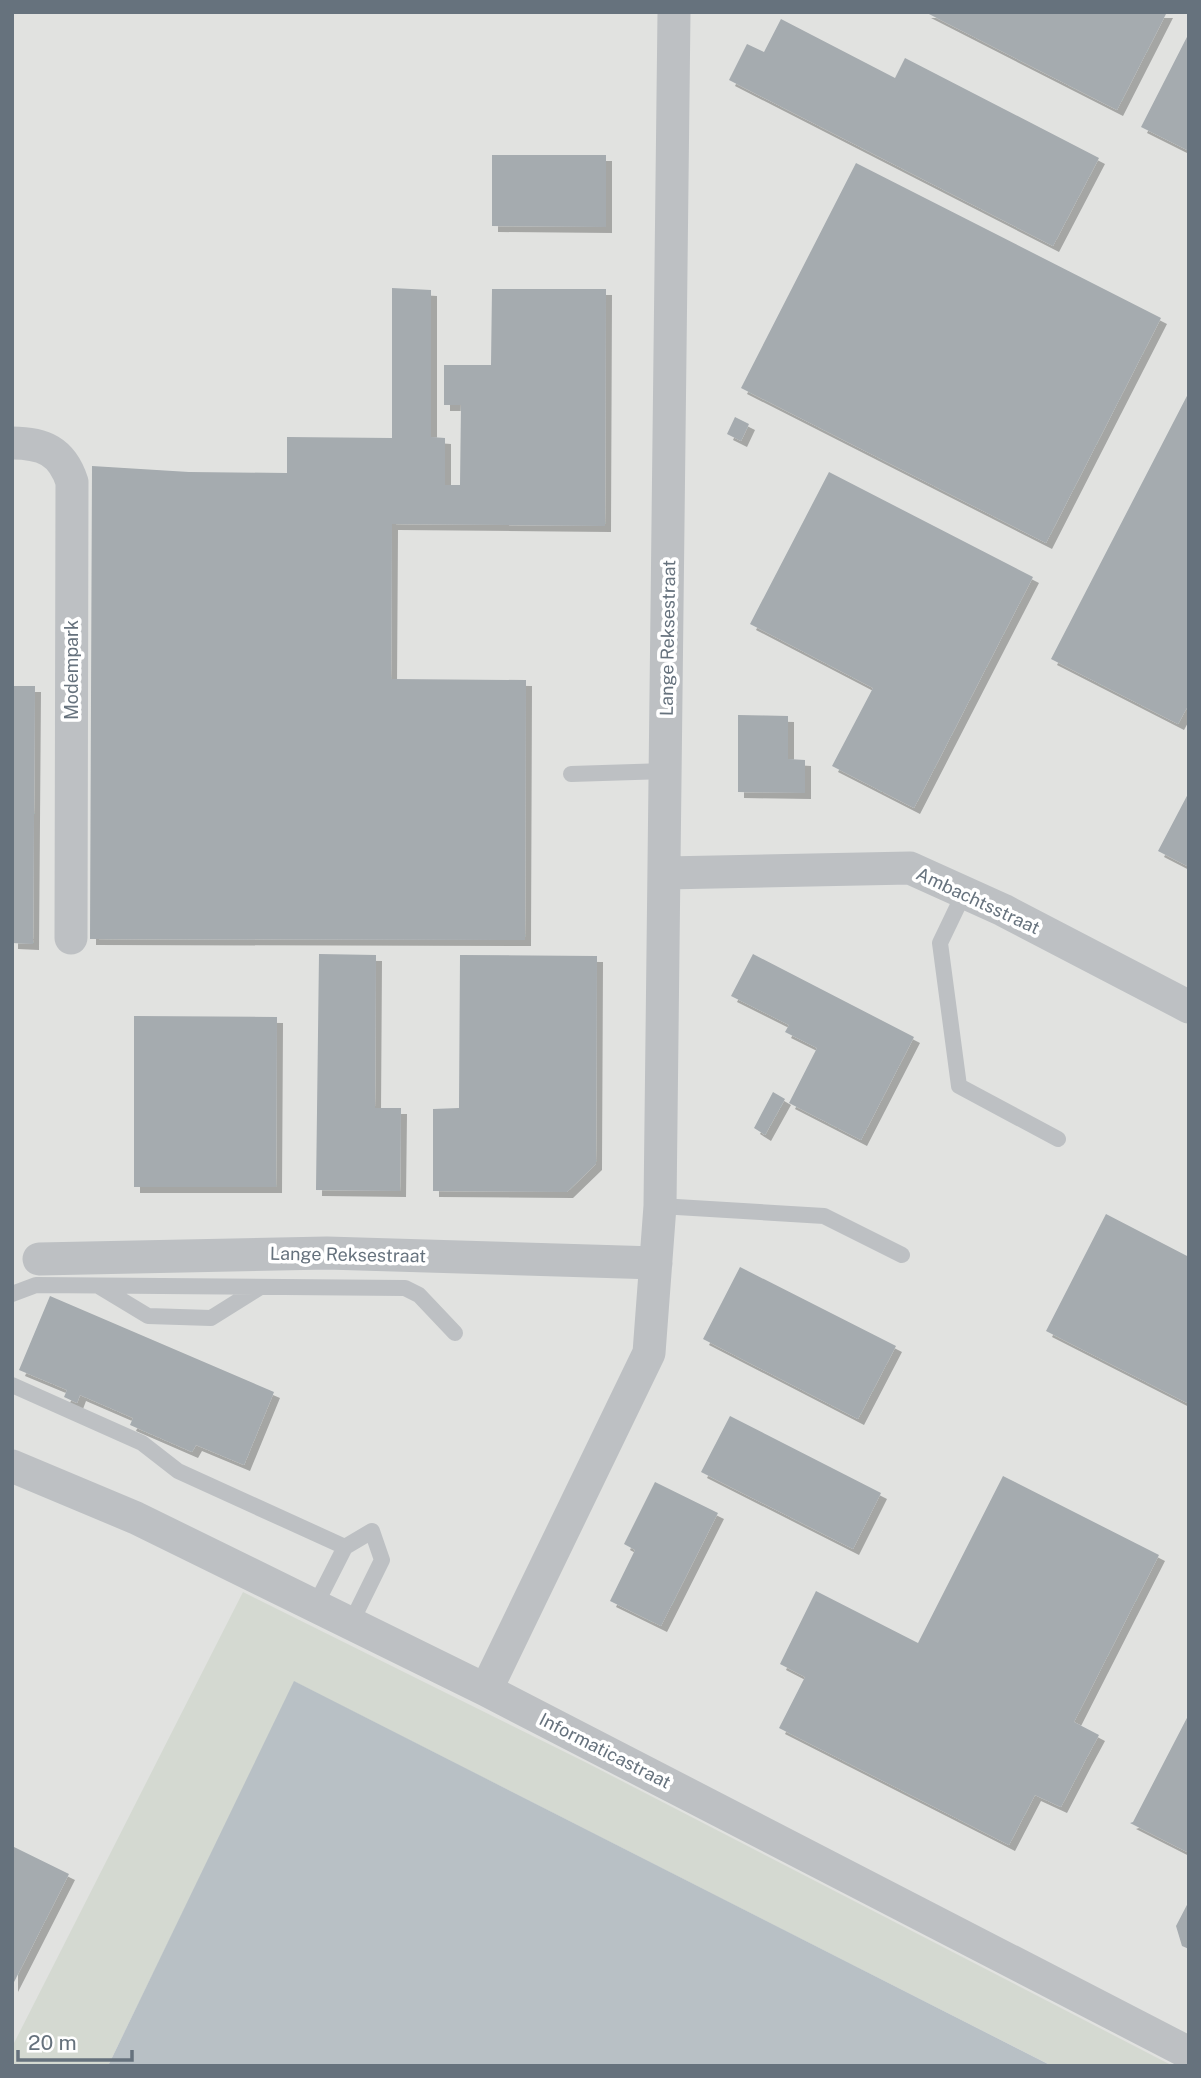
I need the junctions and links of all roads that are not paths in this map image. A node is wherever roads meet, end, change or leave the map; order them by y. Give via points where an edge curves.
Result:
1 (674, 12) edge
2 (12, 443) edge
3 (666, 771) junction
4 (571, 774) dead end
5 (665, 873) junction
6 (964, 892) junction
7 (71, 938) dead end
8 (1189, 1007) edge
9 (1058, 1139) dead end
10 (660, 1206) junction
11 (902, 1255) dead end
12 (39, 1259) dead end
13 (656, 1263) junction
14 (98, 1286) junction
15 (260, 1288) junction
16 (12, 1294) edge
17 (455, 1333) dead end
18 (12, 1385) edge
19 (12, 1466) edge
20 (345, 1548) junction
21 (315, 1606) junction
22 (351, 1623) junction
23 (486, 1690) junction
24 (1189, 2053) edge

1 - 3 street, Lange Reksestraat
2 - 7 street, Modempark via 45,447 63,461 72,481
3 - 4 lane
3 - 5 street, Lange Reksestraat
5 - 6 street, Ambachtsstraat via 910,869
5 - 10 street, Lange Reksestraat
6 - 8 street, Ambachtsstraat
6 - 9 lane via 940,943 959,1086
10 - 11 lane via 824,1216
10 - 13 street, Lange Reksestraat
12 - 13 street, Lange Reksestraat via 327,1253
13 - 23 street, Lange Reksestraat via 649,1353
14 - 15 lane
14 - 15 lane via 148,1316 211,1318
14 - 16 lane via 36,1285
15 - 17 lane via 405,1288 419,1295
18 - 20 lane via 142,1443 178,1471
19 - 21 street, Informaticastraat via 136,1518
20 - 21 lane
20 - 22 lane via 372,1531 382,1560
21 - 22 street, Informaticastraat
22 - 23 street, Informaticastraat
23 - 24 street, Informaticastraat

